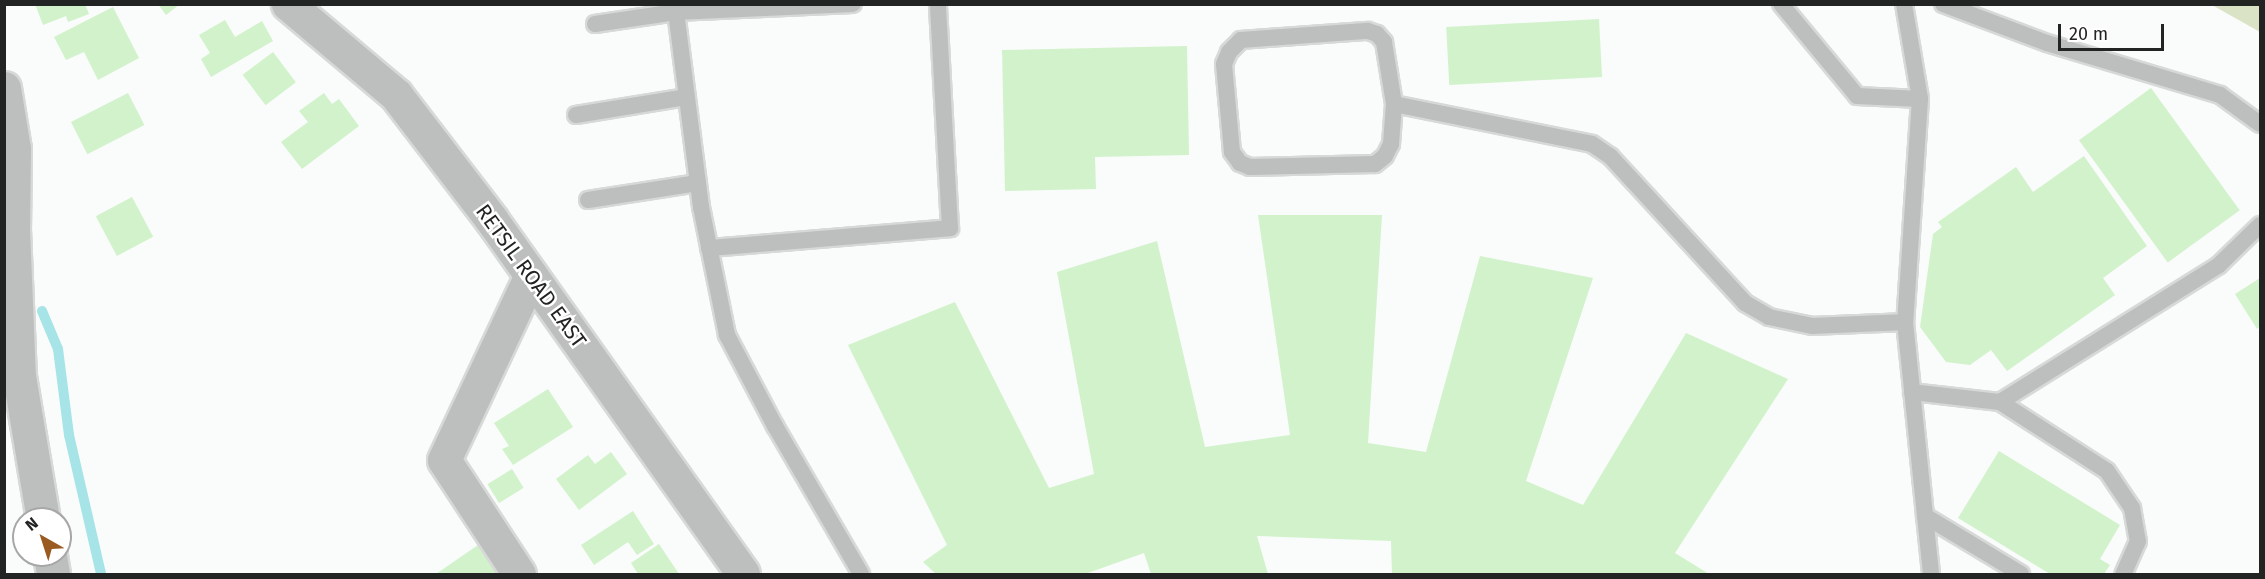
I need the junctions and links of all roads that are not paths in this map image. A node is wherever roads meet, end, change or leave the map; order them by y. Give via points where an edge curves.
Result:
1 (288, 4) edge
2 (853, 4) edge
3 (938, 4) edge
4 (1781, 4) edge
5 (1904, 4) edge
6 (1942, 4) edge
7 (675, 8) edge
8 (595, 24) dead end
9 (4, 88) edge
10 (686, 97) junction
11 (1920, 99) junction
12 (1394, 104) junction
13 (576, 115) dead end
14 (2260, 124) edge
15 (698, 183) junction
16 (588, 200) dead end
17 (2260, 225) edge
18 (9, 229) edge
19 (709, 248) junction
20 (531, 275) junction
21 (1905, 322) junction
22 (1912, 392) junction
23 (2000, 402) junction
24 (41, 507) edge
25 (1925, 516) junction
26 (519, 574) edge
27 (743, 574) edge
28 (861, 574) edge
29 (1931, 574) edge
30 (2021, 574) edge
31 (2123, 574) edge

1 - 20 street, RETSIL ROAD EAST via 396,95
2 - 7 lane
3 - 19 lane via 950,228
4 - 11 lane via 1857,96
5 - 11 lane
6 - 14 lane via 2047,43 2220,94
7 - 8 lane
7 - 10 lane
9 - 18 street via 15,149
10 - 13 lane
10 - 15 lane
11 - 21 lane
12 - 12 lane via 1391,144 1375,164 1250,167 1240,163 1232,152 1224,64 1241,40 1368,31 1384,42
12 - 21 lane via 1592,144 1610,156 1745,303 1769,317 1813,326
15 - 16 lane
15 - 19 lane
17 - 23 lane via 2219,265
18 - 24 street via 19,376
19 - 28 lane via 727,335
20 - 26 street via 444,459
20 - 27 street, RETSIL ROAD EAST
21 - 22 lane
22 - 23 lane
22 - 25 lane
23 - 31 lane via 2107,471 2132,508 2139,541
25 - 29 lane
25 - 30 lane

